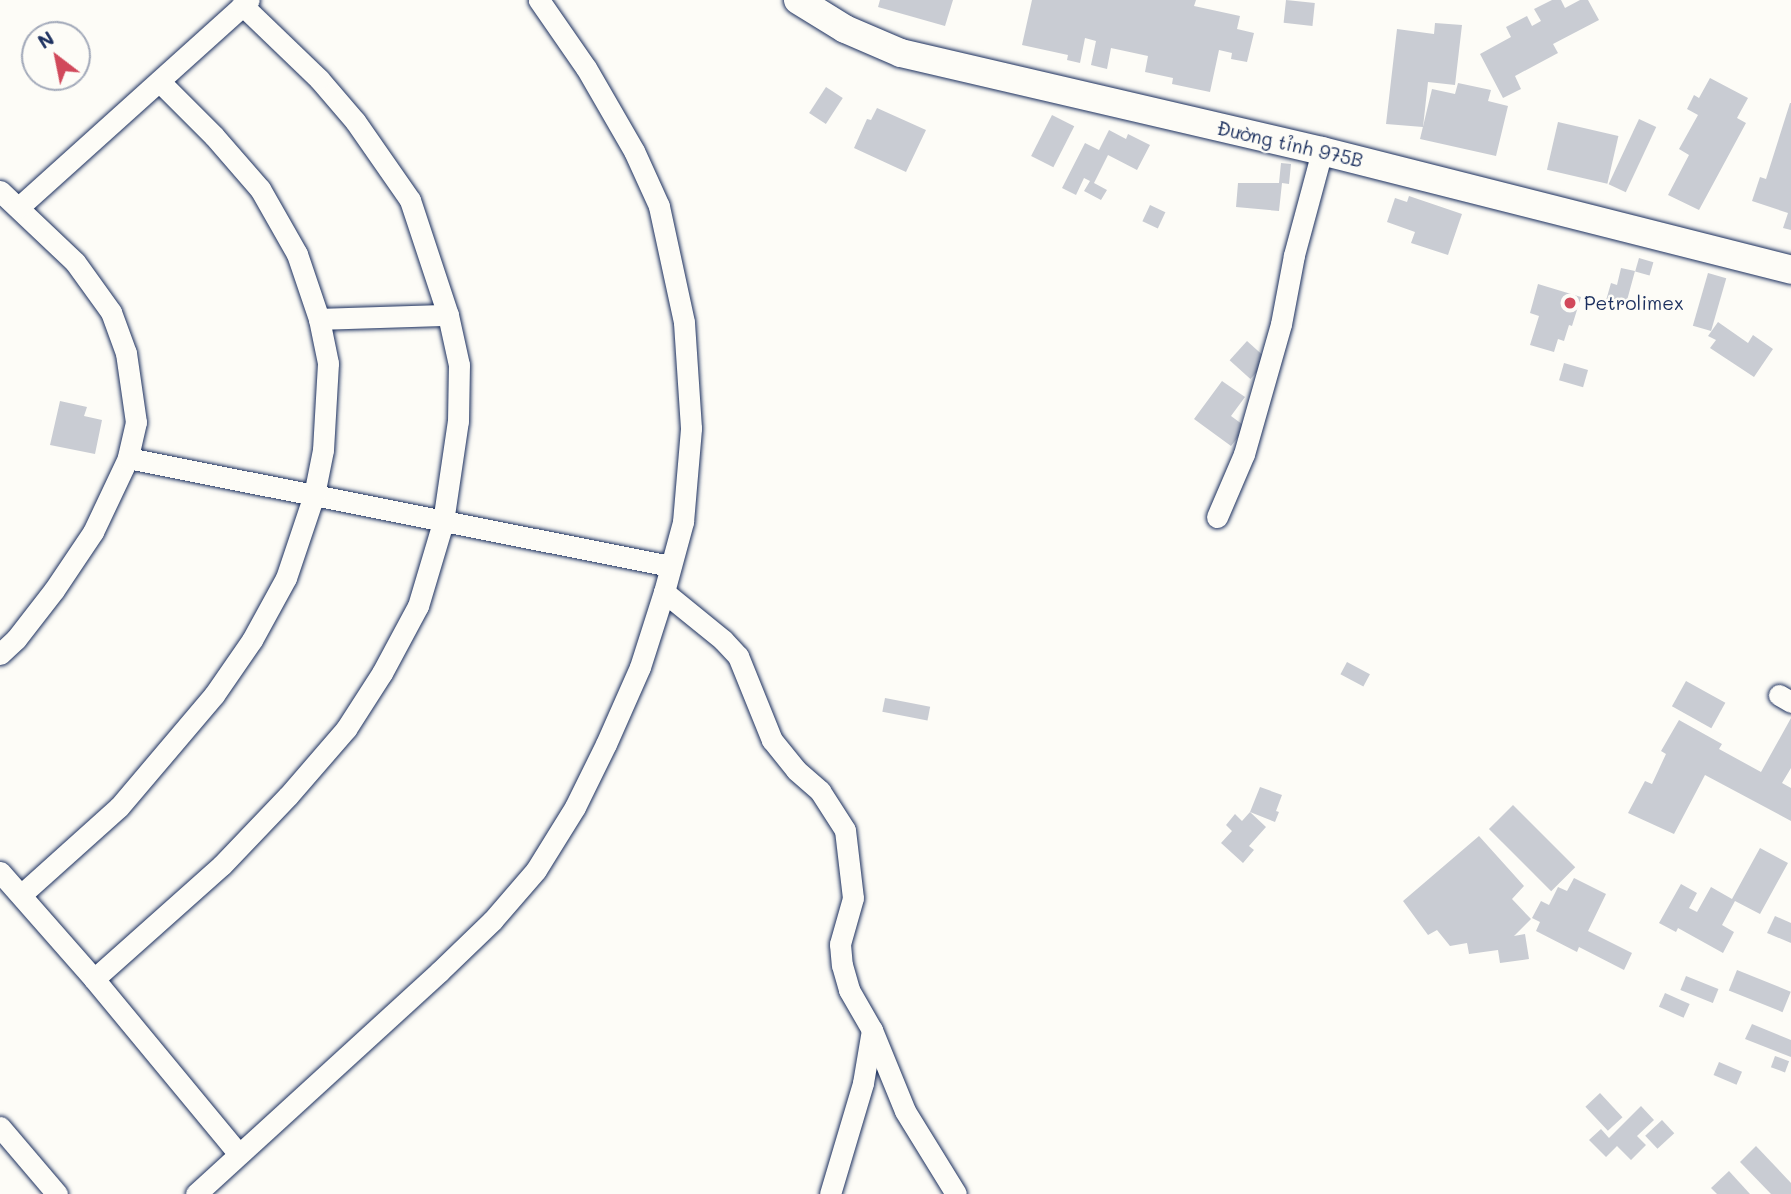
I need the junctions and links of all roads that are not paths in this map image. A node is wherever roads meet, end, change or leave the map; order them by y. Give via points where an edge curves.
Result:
1 (539, 0) edge
2 (798, 0) edge
3 (246, 3) edge
4 (160, 82) junction
5 (1322, 151) junction
6 (0, 191) edge
7 (19, 207) junction
8 (1791, 270) edge
9 (448, 315) junction
10 (319, 319) junction
11 (128, 458) junction
12 (314, 495) junction
13 (1217, 517) dead end
14 (443, 522) junction
15 (670, 566) junction
16 (664, 592) junction
17 (0, 654) edge
18 (0, 872) edge
19 (22, 894) junction
20 (94, 979) junction
21 (872, 1030) junction
22 (0, 1127) edge
23 (239, 1154) junction
24 (57, 1194) edge
25 (196, 1194) edge
26 (830, 1194) edge
27 (956, 1194) edge

1 - 15 street via 593,80 659,206 684,322 691,428 683,522
2 - 5 main road, Đường tỉnh 975B via 845,29 901,53
3 - 4 street
3 - 9 street via 319,79 387,164 410,200
4 - 7 street
4 - 10 street via 260,189 297,254
5 - 8 main road, Đường tỉnh 975B
5 - 13 street via 1244,454
6 - 7 street
7 - 11 street via 75,262 111,312 126,353 136,422
9 - 10 street
9 - 14 street via 459,365 458,421
10 - 12 street via 328,363 327,400
11 - 12 street
11 - 17 street via 93,532 54,590
12 - 14 street
12 - 19 street via 286,578 252,640 214,695 119,807
14 - 15 street
14 - 20 street via 418,606 346,729 222,865
15 - 16 street
16 - 21 street via 738,656 772,740 820,791 845,830 853,898 840,944 842,965 849,990
16 - 23 street via 640,667 606,744 536,870 448,964
18 - 19 street
19 - 20 street
20 - 23 street
21 - 26 street via 863,1083
21 - 27 street via 905,1111
22 - 24 street
23 - 25 street

